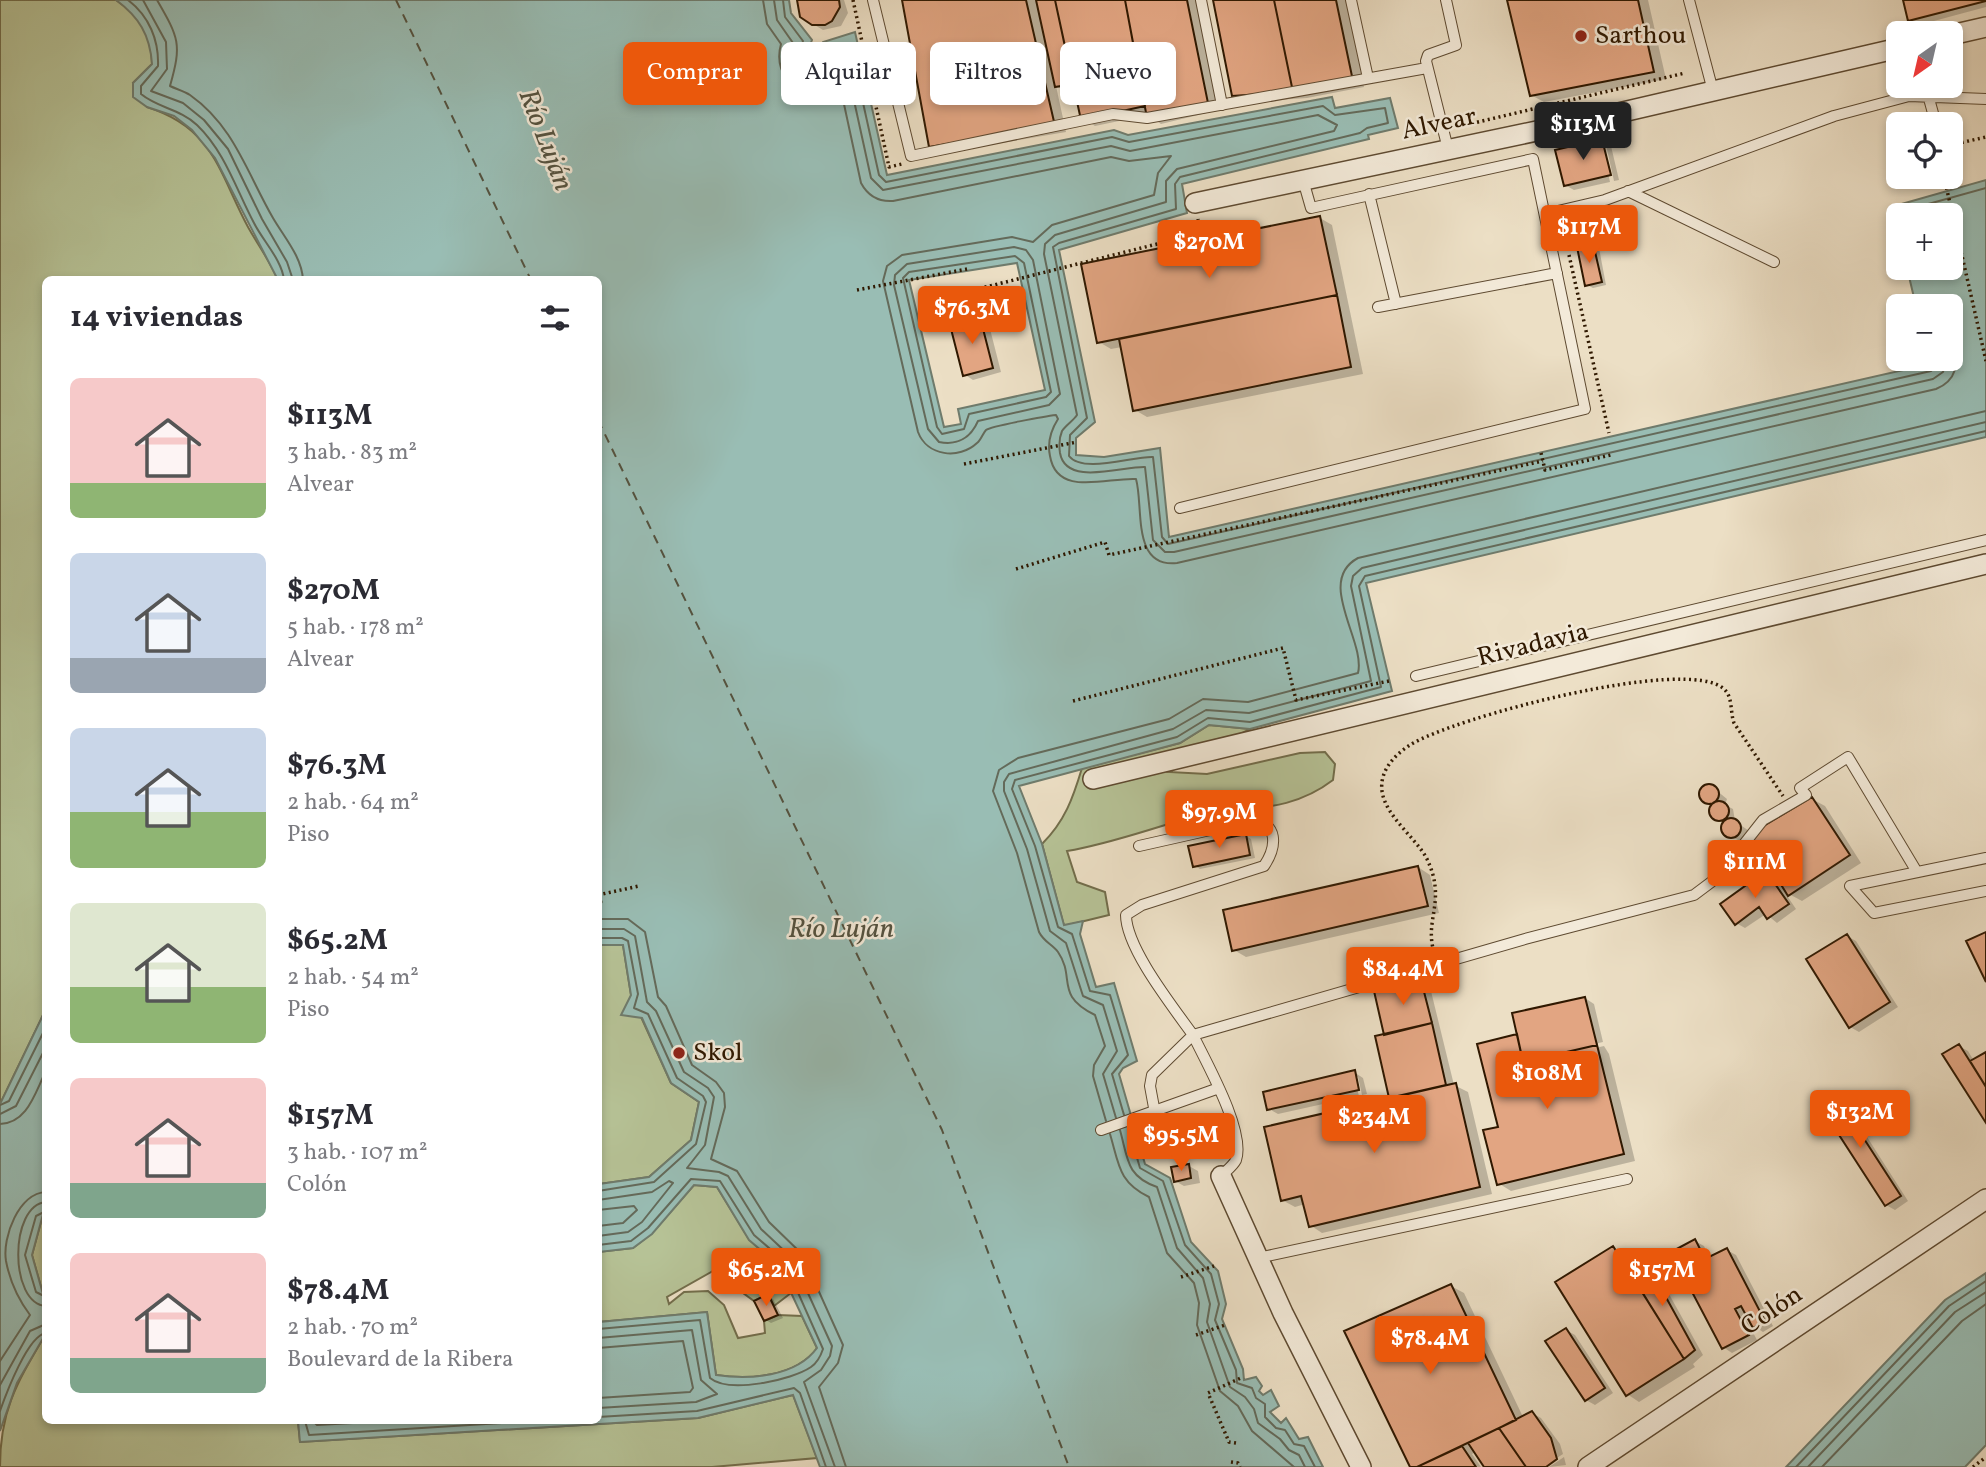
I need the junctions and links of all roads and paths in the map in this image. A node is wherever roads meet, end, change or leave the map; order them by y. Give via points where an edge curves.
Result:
1 (873, 0) edge
2 (1201, 0) edge
3 (1351, 0) edge
4 (1446, 0) edge
5 (1689, 0) edge
6 (1986, 27) edge
7 (1964, 32) edge
8 (1886, 51) edge
9 (1427, 68) junction
10 (1368, 78) junction
11 (1713, 91) junction
12 (1964, 97) edge
13 (1902, 98) edge
14 (1986, 99) edge
15 (1222, 105) junction
16 (1986, 137) edge
17 (1963, 142) edge
18 (1448, 149) junction
19 (1303, 180) junction
20 (1947, 189) edge
21 (1628, 191) junction
22 (1369, 194) junction
23 (1195, 203) joint
24 (1545, 214) junction
25 (1568, 252) dead end
26 (1774, 262) dead end
27 (967, 269) dead end
28 (1557, 273) junction
29 (857, 289) dead end
30 (958, 294) dead end
31 (1396, 304) junction
32 (1378, 307) dead end
33 (1986, 361) edge
34 (1609, 433) dead end
35 (1077, 442) dead end
36 (1541, 453) dead end
37 (1611, 455) dead end
38 (1543, 461) junction
39 (964, 464) dead end
40 (1180, 508) dead end
41 (1986, 540) edge
42 (1986, 564) edge
43 (1016, 569) dead end
44 (1416, 676) dead end
45 (1390, 681) dead end
46 (1073, 701) dead end
47 (1093, 779) dead end
48 (1789, 805) junction
49 (1139, 846) dead end
50 (1986, 858) edge
51 (1917, 872) junction
52 (639, 886) dead end
53 (1986, 891) edge
54 (602, 894) edge
55 (1438, 964) junction
56 (1193, 1035) junction
57 (1219, 1088) junction
58 (1155, 1113) junction
59 (1101, 1130) dead end
60 (1222, 1176) joint
61 (1626, 1179) dead end
62 (1986, 1199) edge
63 (1258, 1258) junction
64 (1214, 1266) dead end
65 (1181, 1276) dead end
66 (1225, 1325) dead end
67 (1196, 1335) dead end
68 (1243, 1377) dead end
69 (1236, 1443) dead end
70 (1986, 1457) edge
71 (1231, 1462) dead end
72 (1240, 1467) edge
73 (1361, 1467) edge
74 (1588, 1467) edge
75 (1973, 1467) edge

1 - 15 lane via 911,156 1113,114 1147,118
2 - 15 lane
3 - 10 lane
4 - 9 lane via 1456,45 1428,55
5 - 11 lane
6 - 7 street
8 - 11 street, Alvear
9 - 10 lane
9 - 18 lane
10 - 15 lane
11 - 18 street, Alvear
12 - 14 lane
13 - 21 lane via 1834,116
16 - 17 path
18 - 19 street, Alvear
19 - 22 lane via 1311,208
19 - 23 street, Alvear
20 - 33 path
21 - 24 lane
21 - 26 lane
22 - 24 lane via 1533,159
22 - 31 lane
23 - 30 path via 1201,233
24 - 28 lane
25 - 34 path
27 - 29 path
28 - 31 lane
28 - 40 lane via 1585,409
31 - 32 lane
35 - 39 path
36 - 38 path
37 - 38 path via 1545,470
38 - 43 path via 1109,555 1105,542
41 - 44 lane
42 - 47 street, Rivadavia
45 - 46 path via 1296,700 1283,648
48 - 51 lane via 1805,795 1800,788 1848,757
48 - 55 lane via 1763,820 1718,877 1694,895
48 - 55 path via 1734,723 1730,697 1723,687 1710,682 1681,678 1586,689 1425,737 1396,756 1382,789 1386,803 1426,857 1437,885 1432,947
49 - 56 lane via 1250,821 1268,825 1273,839 1264,866 1142,905 1125,915 1139,952
50 - 51 lane
51 - 53 lane via 1850,886 1874,913
52 - 54 path
55 - 56 lane
56 - 57 lane
56 - 58 lane via 1152,1076
57 - 58 lane
57 - 60 lane via 1238,1145 1236,1161
58 - 59 lane
60 - 63 street
61 - 63 lane
62 - 74 street, Colón
63 - 73 street
64 - 65 path
66 - 67 path
68 - 69 path via 1208,1392 1229,1441
70 - 75 path
71 - 72 path

